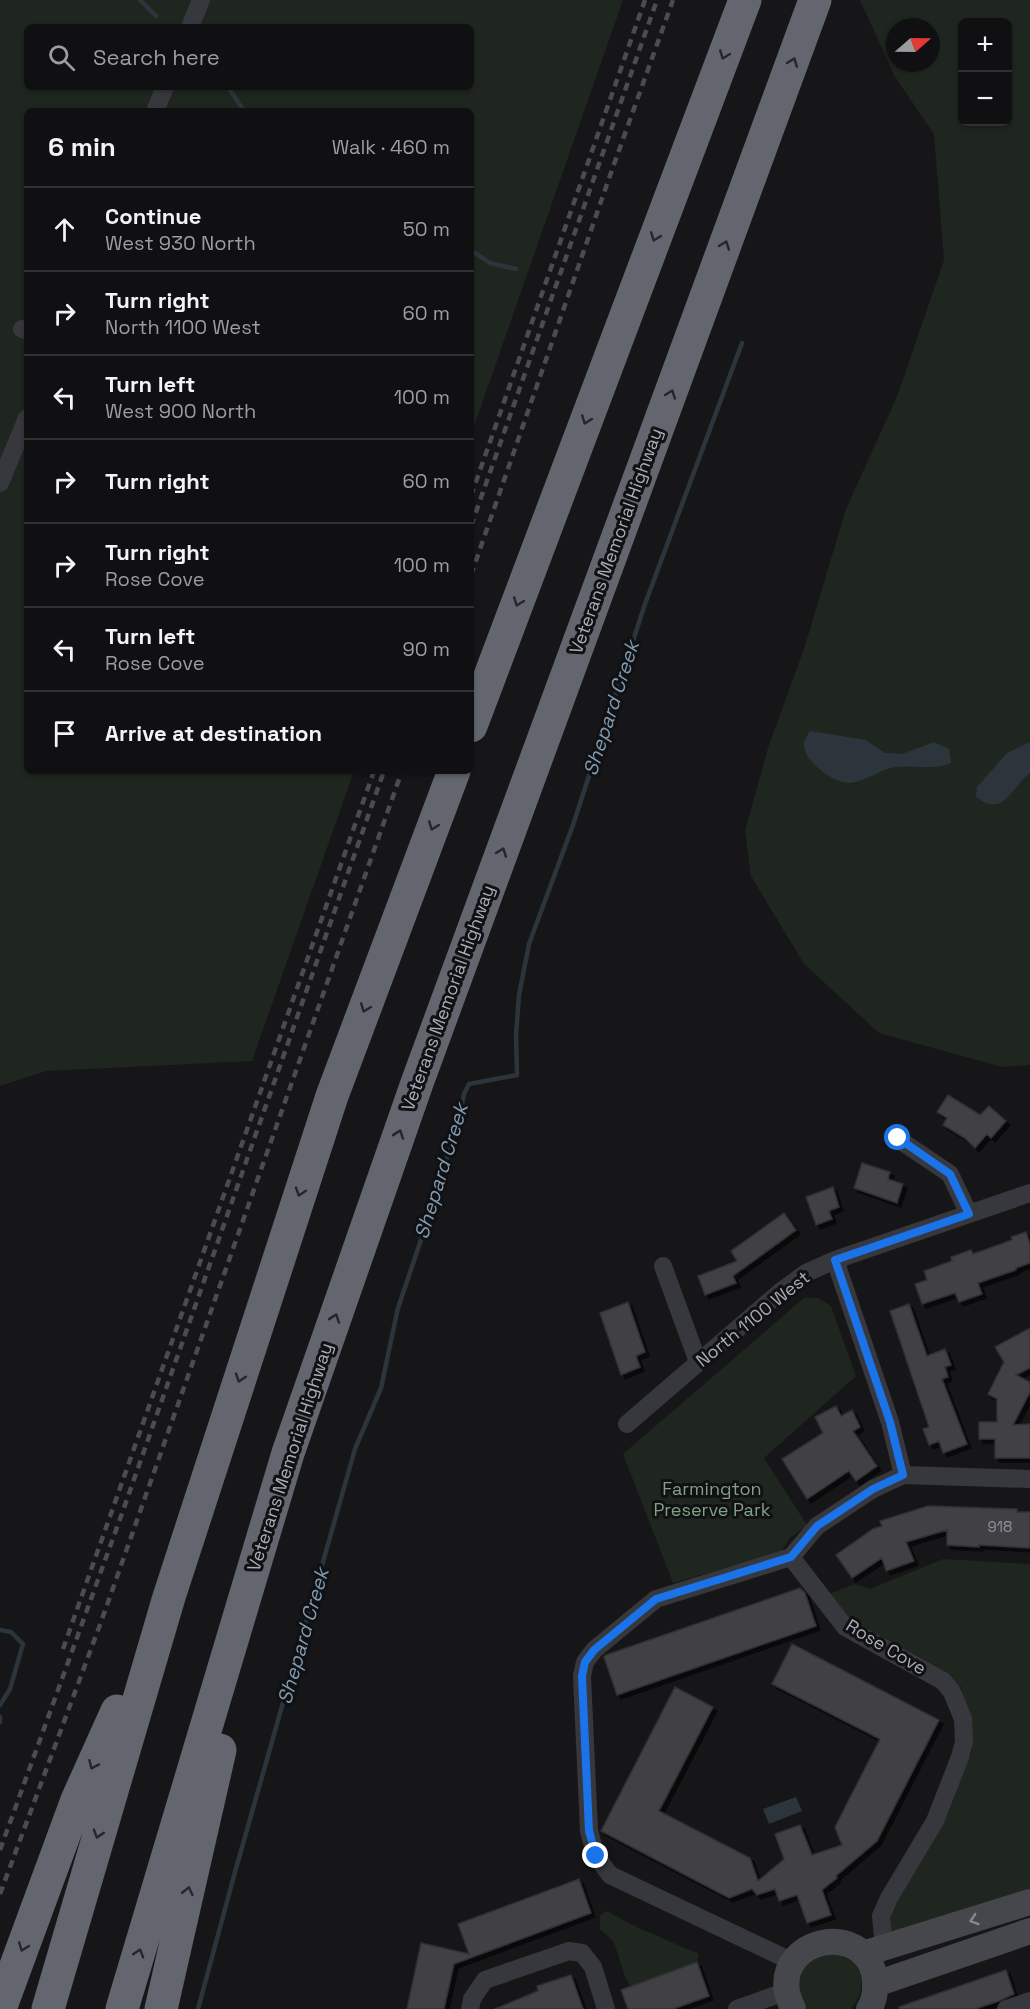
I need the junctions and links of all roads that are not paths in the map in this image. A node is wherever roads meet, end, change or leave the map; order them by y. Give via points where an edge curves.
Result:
1 (201, 0) edge
2 (745, 0) edge
3 (815, 0) edge
4 (191, 24) edge
5 (164, 90) edge
6 (156, 108) edge
7 (24, 425) edge
8 (0, 483) edge
9 (474, 718) edge
10 (453, 774) edge
11 (898, 1138) dead end
12 (1030, 1193) edge
13 (969, 1214) junction
14 (835, 1260) junction
15 (663, 1266) dead end
16 (698, 1362) junction
17 (627, 1424) dead end
18 (288, 1453) junction
19 (903, 1475) junction
20 (1030, 1479) edge
21 (791, 1557) junction
22 (169, 1597) junction
23 (1030, 1902) edge
24 (1030, 1931) edge
25 (873, 1952) junction
26 (793, 1962) junction
27 (876, 1984) junction
28 (1030, 2001) edge
29 (791, 2004) edge
30 (0, 2009) edge
31 (48, 2009) edge
32 (122, 2009) edge
33 (161, 2009) edge
34 (470, 2009) edge
35 (606, 2009) edge
36 (736, 2009) edge
37 (869, 2009) edge
38 (1006, 2009) edge

1 - 4 street
2 -> 9 highway
18 -> 3 highway, Veterans Memorial Highway via 417,1083
5 - 6 street
7 - 8 street
10 -> 22 highway via 332,1096
11 - 13 street via 950,1174
12 - 13 street, North 1100 West
13 - 14 street, North 1100 West
14 - 16 street, North 1100 West via 806,1273 780,1292
14 - 19 street via 890,1422
15 - 16 street
16 - 17 street, North 1100 West
32 -> 18 highway, Veterans Memorial Highway
33 -> 18 highway
19 - 20 street
19 - 21 street via 873,1489 817,1526
21 - 25 street, Rose Cove via 845,1627 943,1681 963,1719 960,1757 935,1821 889,1898
21 - 26 street via 656,1599 594,1650 585,1662 582,1676 589,1831 596,1856 610,1875
22 -> 30 highway via 77,1800
22 -> 31 highway
23 -> 25 street
24 - 27 street
25 - 26 street via 826,1941 813,1944
25 - 27 street
26 - 29 street via 788,1976
27 - 37 street
28 - 38 street
29 - 36 street
34 - 35 street via 485,1980 569,1951 582,1953 593,1968

